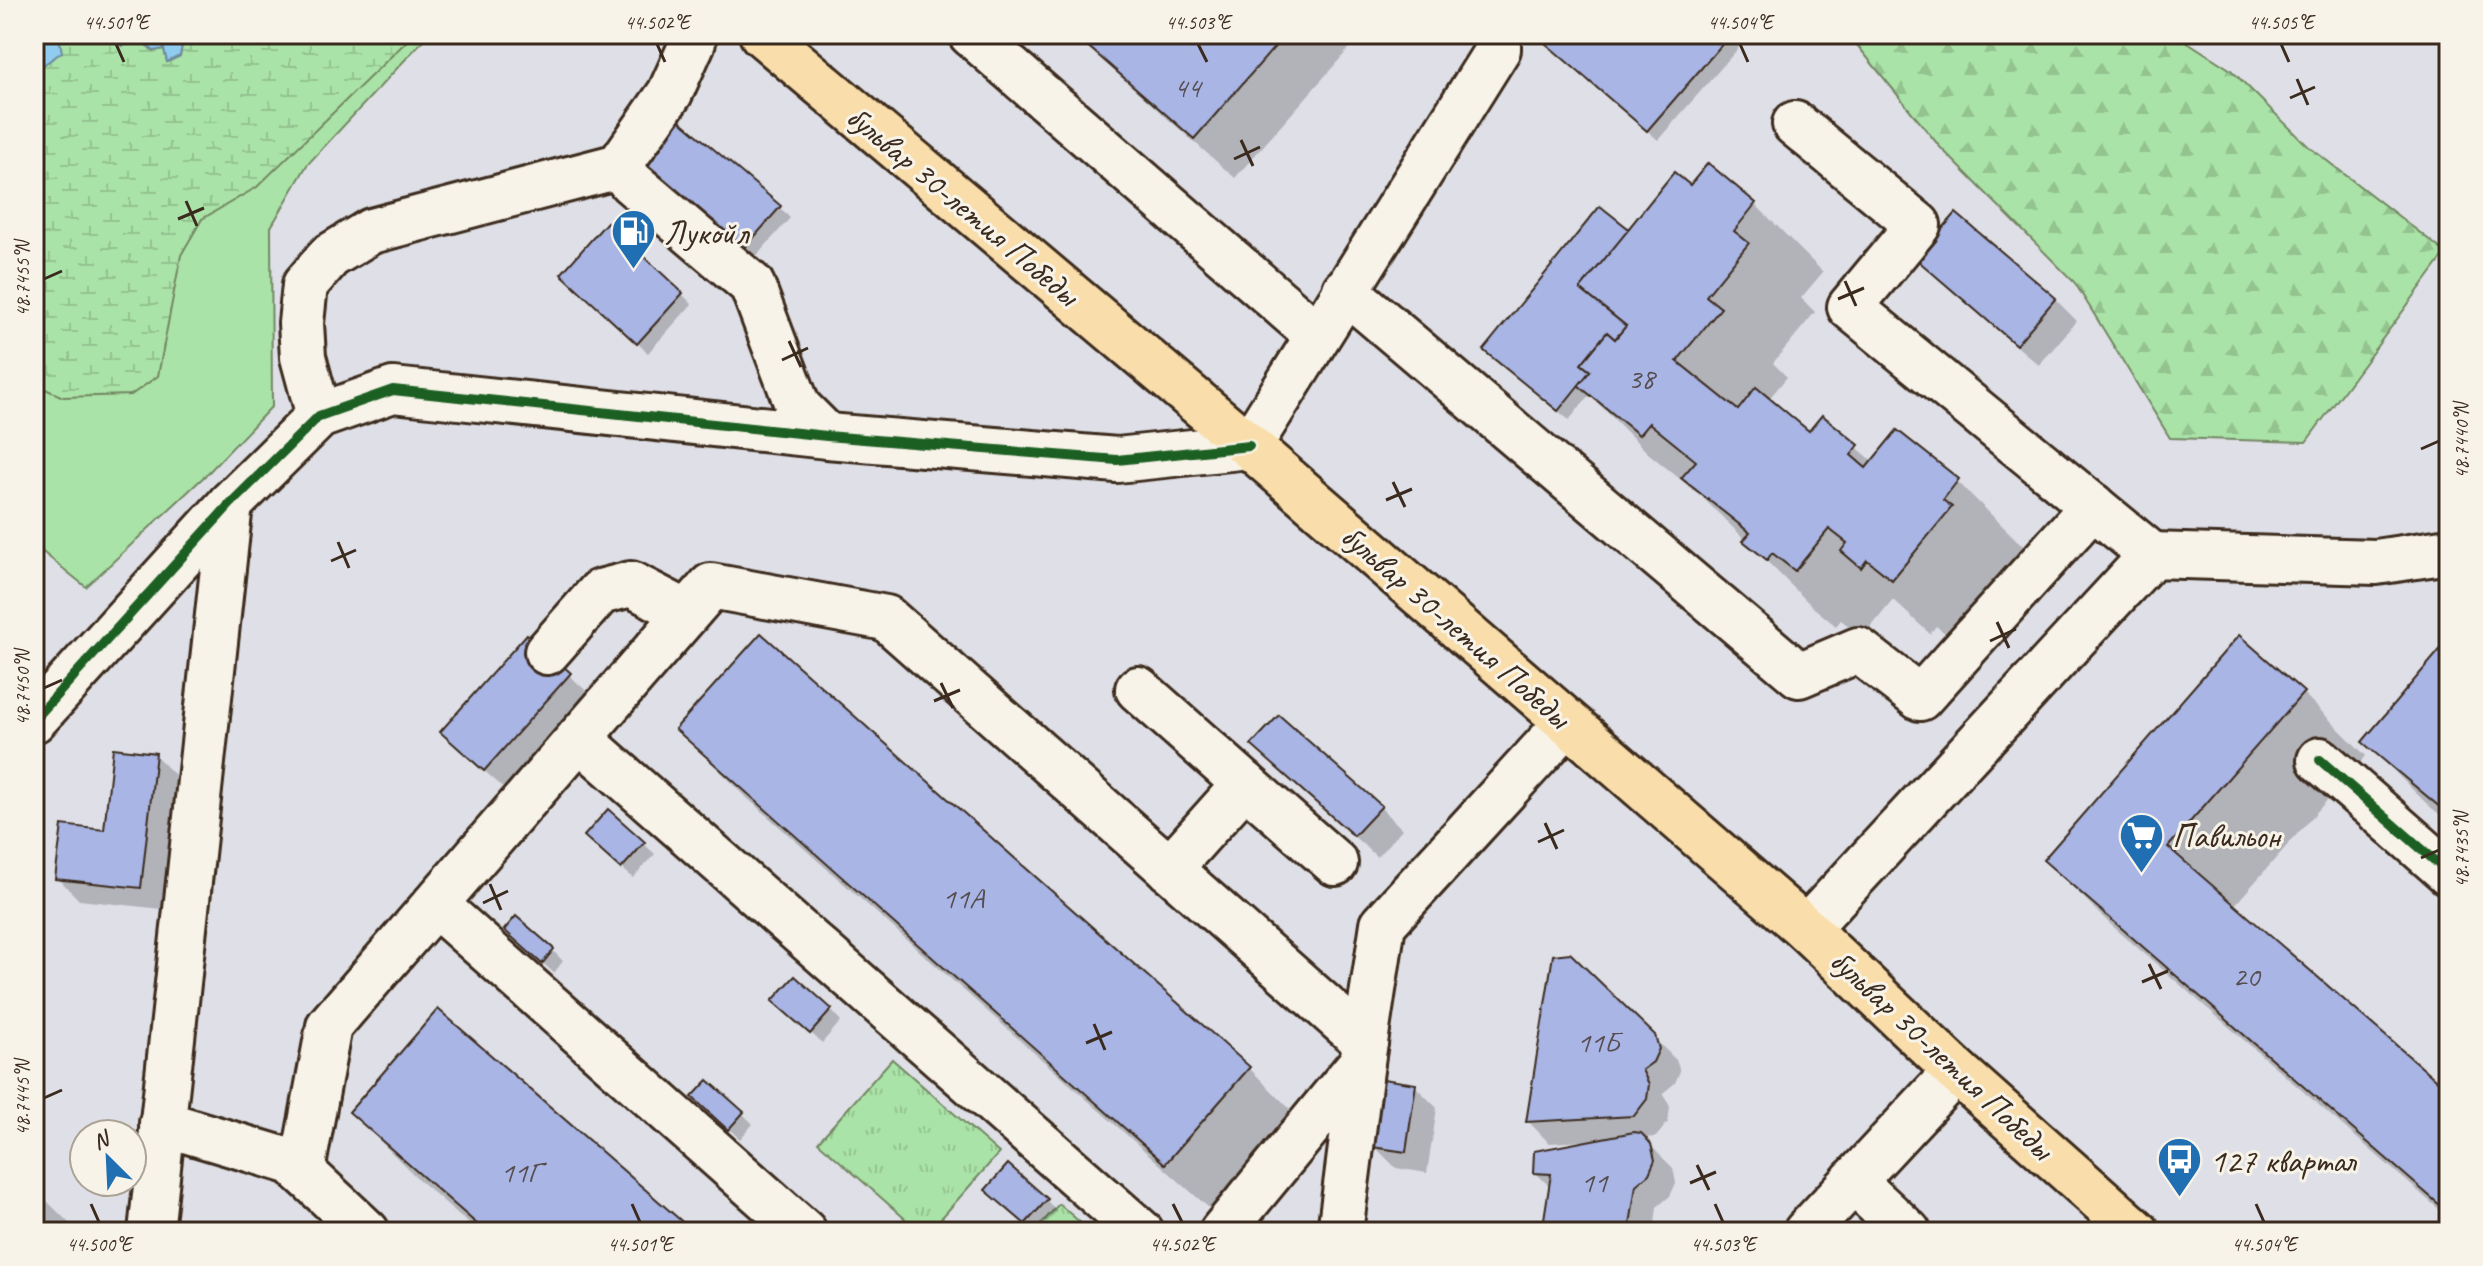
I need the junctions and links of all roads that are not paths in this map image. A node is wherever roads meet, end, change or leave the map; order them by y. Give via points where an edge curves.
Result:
1 (693, 34) edge
2 (762, 34) edge
3 (971, 34) edge
4 (1498, 34) edge
5 (1795, 124) dead end
6 (619, 166) junction
7 (1345, 290) junction
8 (1317, 335) junction
9 (319, 416) junction
10 (827, 436) junction
11 (1249, 446) junction
12 (230, 504) junction
13 (2093, 506) junction
14 (2449, 551) edge
15 (2152, 555) junction
16 (687, 613) junction
17 (547, 652) dead end
18 (1138, 689) dead end
19 (39, 704) edge
20 (1567, 723) junction
21 (579, 738) junction
22 (2320, 760) dead end
23 (1245, 784) junction
24 (1335, 863) dead end
25 (1169, 869) junction
26 (2449, 873) edge
27 (435, 904) junction
28 (1806, 929) junction
29 (1363, 1052) junction
30 (1956, 1071) junction
31 (162, 1123) junction
32 (302, 1171) junction
33 (1853, 1181) junction
34 (151, 1232) edge
35 (367, 1232) edge
36 (804, 1232) edge
37 (1141, 1232) edge
38 (1222, 1232) edge
39 (1340, 1232) edge
40 (1806, 1232) edge
41 (1908, 1232) edge
42 (2137, 1232) edge

1 - 6 street via 670,93
2 - 11 main road, бульвар 30-летия Победы
3 - 8 street
4 - 7 street via 1498,49
5 - 13 street via 1918,225 1850,307
6 - 9 street via 371,231 330,256 305,285 301,323 303,357
6 - 10 street via 752,285 798,407
7 - 8 street
7 - 13 street via 1799,675 1858,650 1920,698
8 - 11 street
9 - 10 street via 393,390
9 - 12 street
10 - 11 street via 1117,460
11 - 20 main road, бульвар 30-летия Победы
12 - 19 street
12 - 31 street
13 - 15 street
14 - 15 street via 2376,562
15 - 28 street
16 - 17 street via 631,584 600,592
16 - 21 street
16 - 25 street via 711,586 886,618
18 - 23 street
20 - 28 main road, бульвар 30-летия Победы
20 - 29 street via 1383,924
21 - 27 street
21 - 37 street
22 - 26 street
23 - 24 street
23 - 25 street
25 - 29 street
27 - 32 street via 329,1026
27 - 36 street
28 - 30 main road, бульвар 30-летия Победы
29 - 38 street
29 - 39 street
30 - 33 street
30 - 42 main road, бульвар 30-летия Победы
31 - 32 street via 292,1162
31 - 34 street
32 - 35 street
33 - 40 street
33 - 41 street

